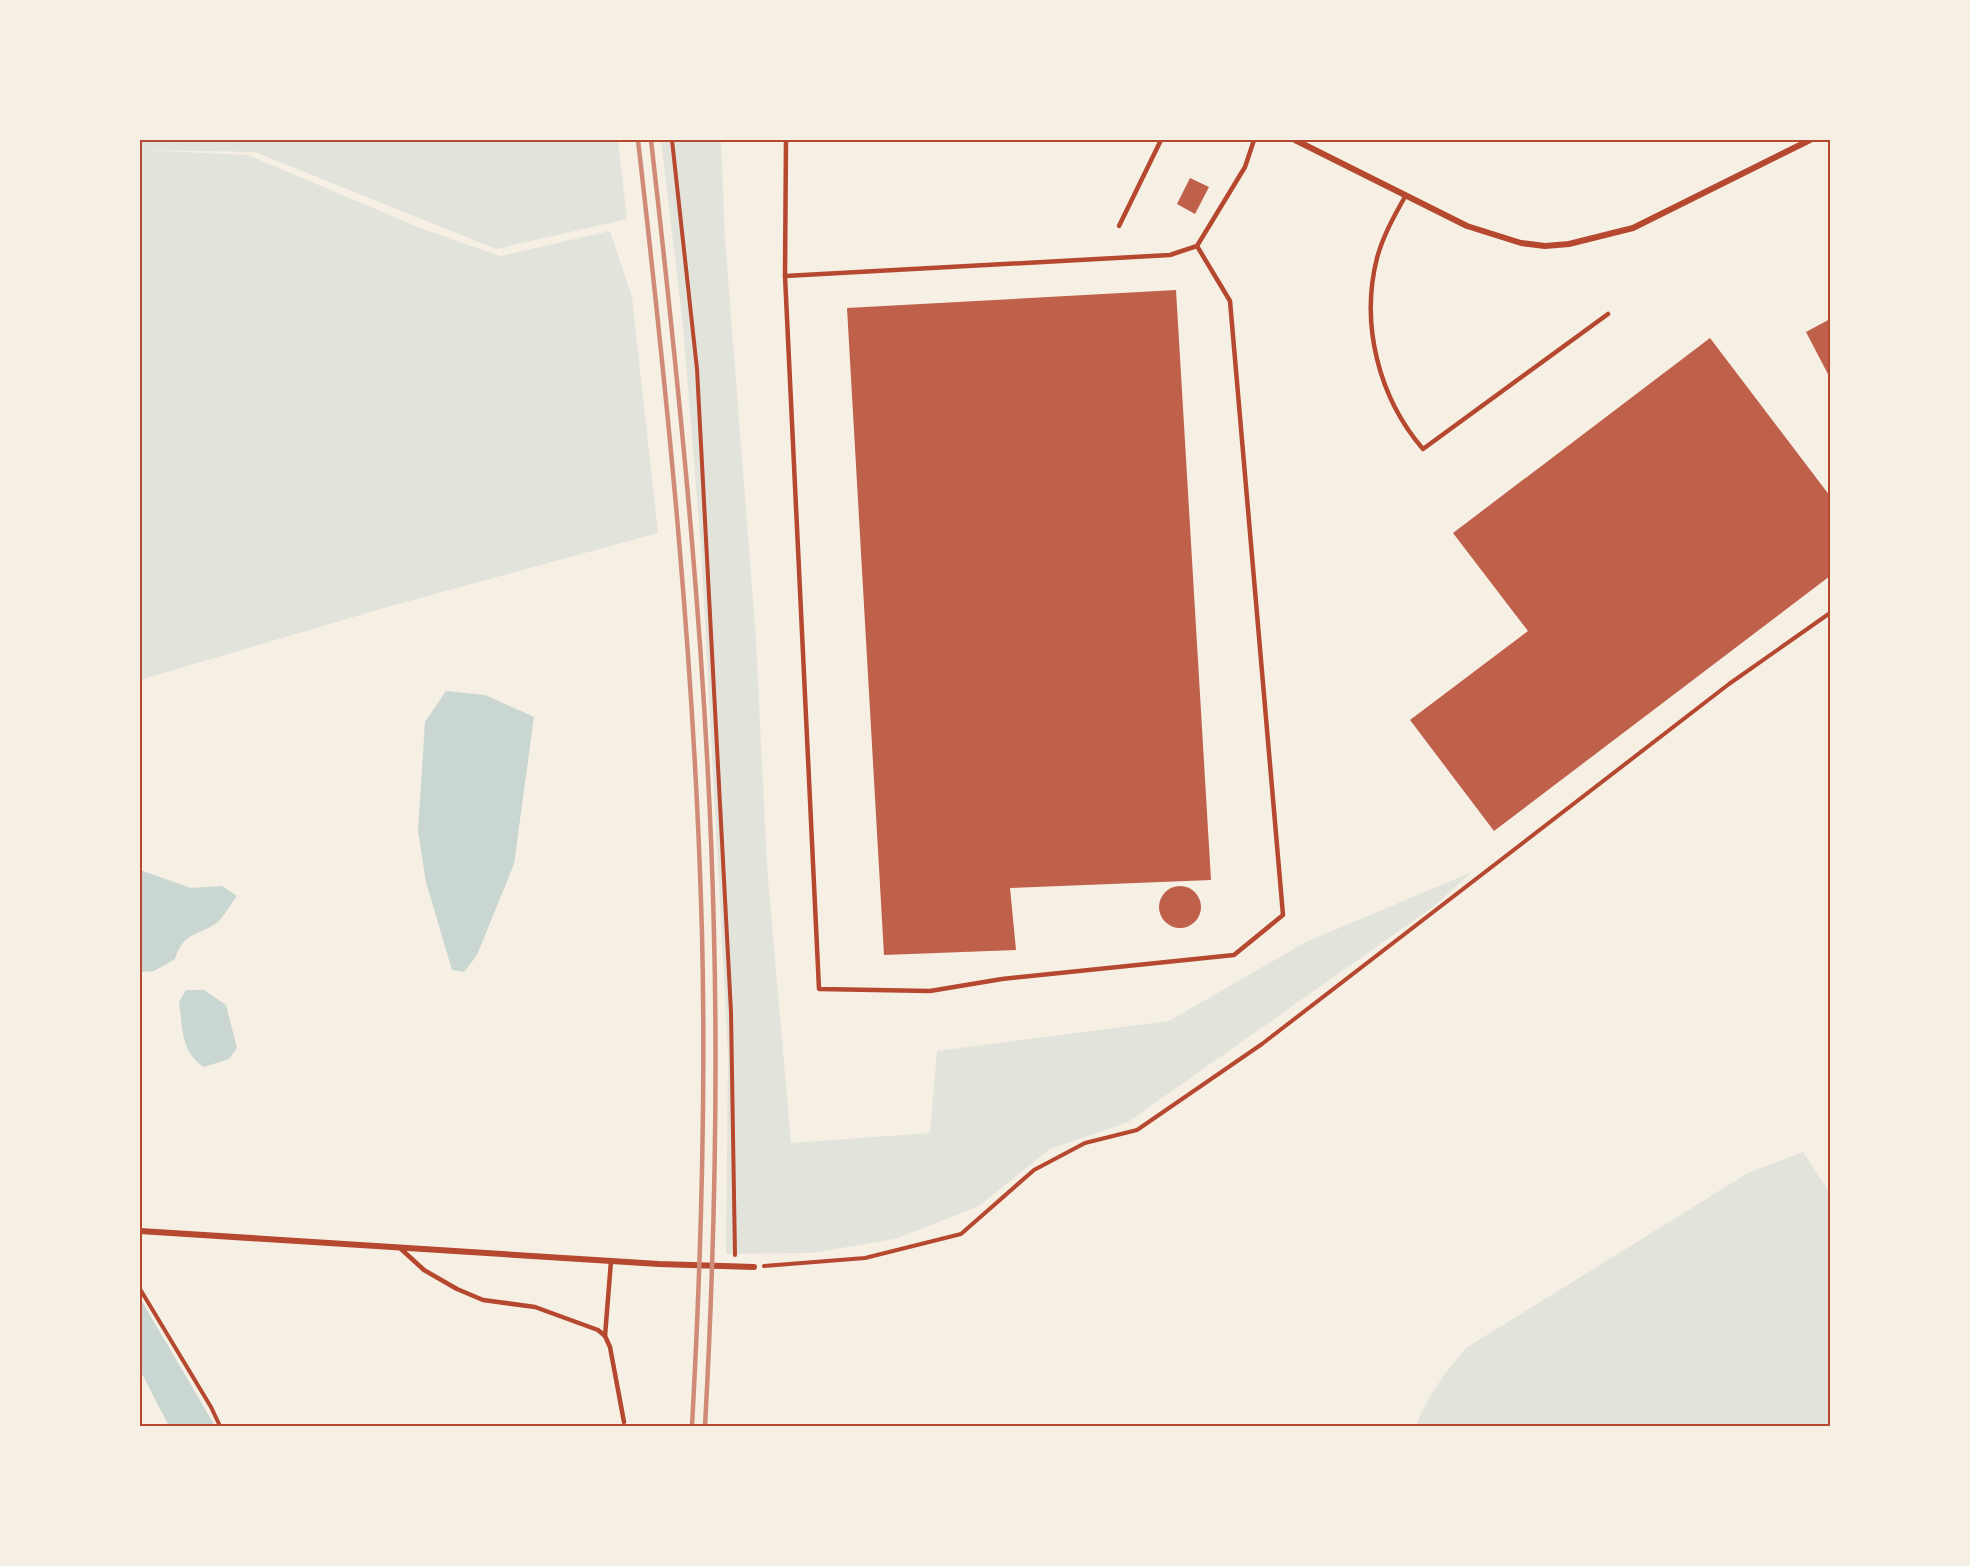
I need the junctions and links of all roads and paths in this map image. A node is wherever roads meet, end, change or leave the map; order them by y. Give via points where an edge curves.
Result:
1 (672, 140) edge
2 (786, 140) edge
3 (1161, 140) edge
4 (1254, 140) edge
5 (1295, 140) edge
6 (1805, 141) edge
7 (1406, 195) junction
8 (1119, 226) dead end
9 (1197, 246) junction
10 (785, 276) junction
11 (1608, 315) dead end
12 (1830, 613) edge
13 (140, 1231) edge
14 (401, 1249) junction
15 (611, 1261) junction
16 (735, 1266) junction
17 (754, 1267) joint
18 (140, 1289) edge
19 (605, 1336) junction
20 (624, 1422) dead end
21 (220, 1426) edge

1 - 16 path via 697,369 731,1012
2 - 10 lane
3 - 8 lane
4 - 9 lane via 1245,167
5 - 7 street
6 - 7 street via 1633,228 1569,244 1545,246 1495,236 1440,214
7 - 11 lane via 1376,260 1373,327 1376,360 1385,387 1405,428 1423,449
9 - 10 lane via 1170,255
9 - 10 lane via 1230,301 1283,915 1234,955 1002,979 930,991 819,989
12 - 17 path via 1729,684 1262,1044 1137,1130 1085,1143 1034,1170 961,1234 865,1258
13 - 14 street
14 - 15 street
14 - 19 lane via 424,1270 457,1289 483,1300 535,1307
15 - 16 street
15 - 19 lane
16 - 17 street
18 - 21 path
19 - 20 lane

